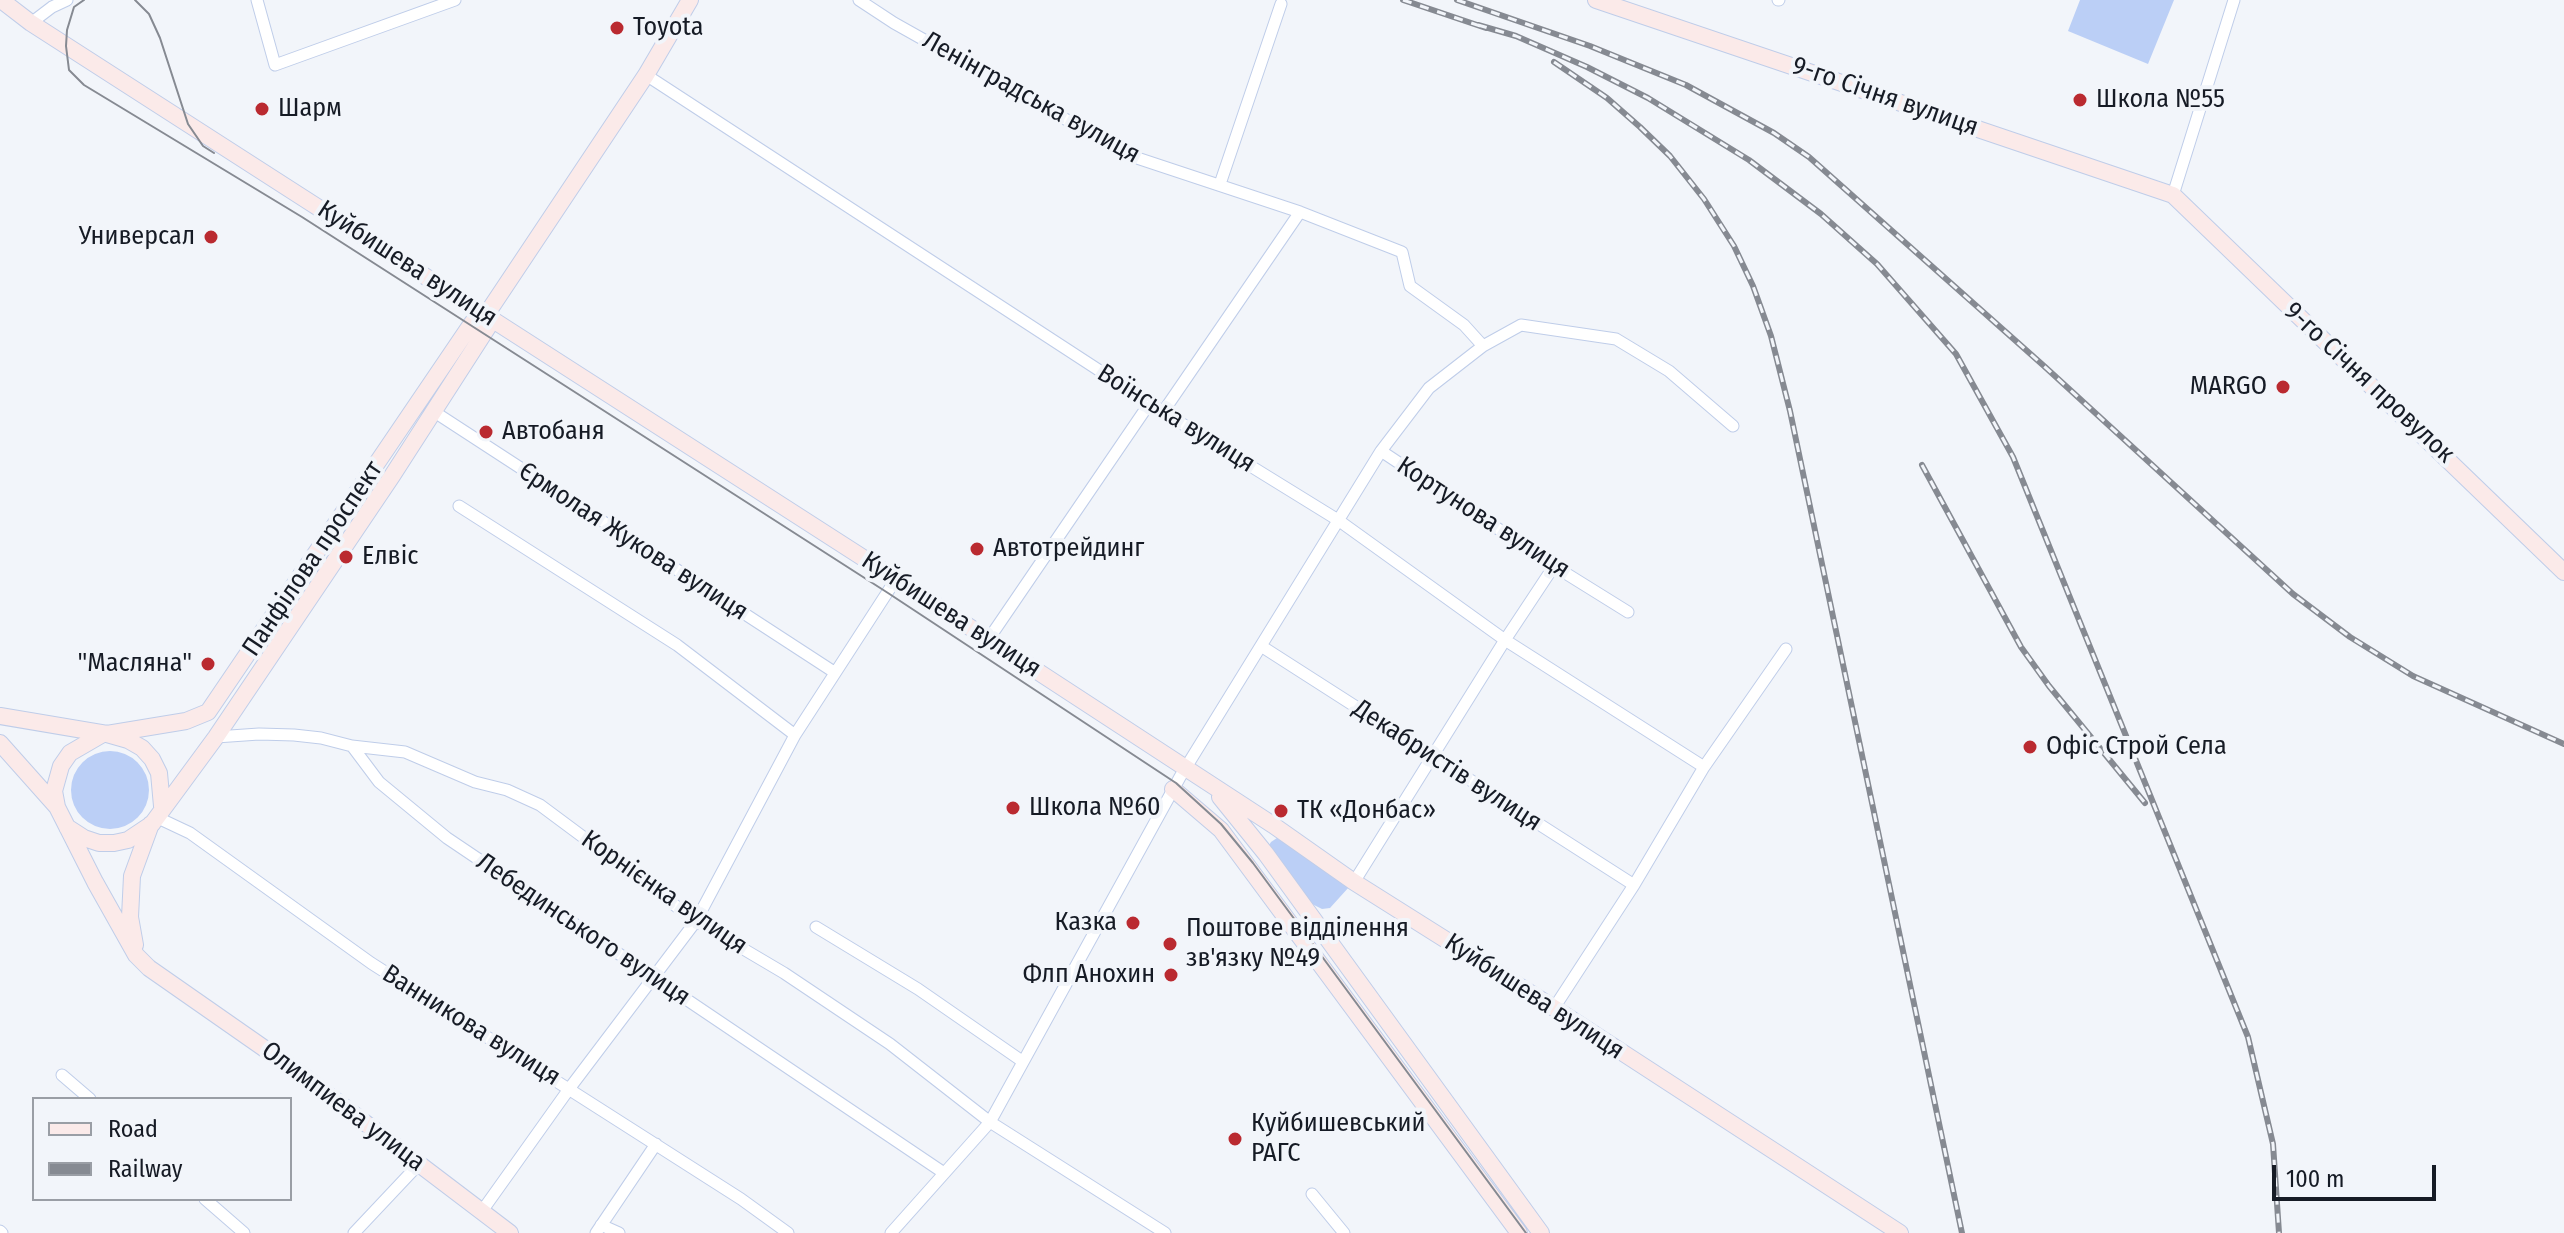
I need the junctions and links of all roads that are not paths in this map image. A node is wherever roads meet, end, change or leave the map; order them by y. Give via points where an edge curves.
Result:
1 (1, 0) edge
2 (67, 0) edge
3 (257, 0) edge
4 (455, 0) edge
5 (690, 0) edge
6 (859, 0) edge
7 (1596, 0) edge
8 (2234, 0) edge
9 (1281, 4) dead end
10 (31, 23) junction
11 (646, 75) junction
12 (1220, 184) junction
13 (2173, 195) junction
14 (1300, 212) junction
15 (481, 317) junction
16 (1483, 346) junction
17 (1149, 404) junction
18 (433, 411) junction
19 (1163, 412) junction
20 (1733, 426) dead end
21 (1381, 451) junction
22 (459, 506) dead end
23 (1338, 520) junction
24 (1554, 566) junction
25 (2564, 572) edge
26 (896, 579) junction
27 (1628, 612) dead end
28 (988, 640) junction
29 (1505, 640) junction
30 (1261, 646) junction
31 (1786, 649) dead end
32 (834, 672) junction
33 (0, 716) edge
34 (104, 734) junction
35 (795, 735) junction
36 (216, 737) junction
37 (0, 743) edge
38 (352, 746) junction
39 (1432, 756) junction
40 (1704, 767) junction
41 (1186, 768) junction
42 (1209, 784) junction
43 (1173, 789) junction
44 (57, 807) junction
45 (157, 816) junction
46 (67, 827) junction
47 (1354, 882) junction
48 (1634, 885) junction
49 (696, 921) junction
50 (816, 927) dead end
51 (136, 955) junction
52 (653, 979) junction
53 (1554, 1008) junction
54 (1022, 1061) junction
55 (62, 1075) dead end
56 (569, 1089) junction
57 (88, 1097) edge
58 (990, 1122) junction
59 (656, 1144) junction
60 (419, 1164) junction
61 (944, 1173) junction
62 (1312, 1194) dead end
63 (207, 1201) edge
64 (1524, 1209) junction
65 (482, 1211) junction
66 (598, 1229) edge
67 (244, 1233) edge
68 (354, 1233) edge
69 (510, 1233) edge
70 (619, 1233) edge
71 (788, 1233) edge
72 (891, 1233) edge
73 (1165, 1233) edge
74 (1344, 1233) edge
75 (1519, 1233) edge
76 (1541, 1233) edge
77 (1900, 1233) edge

1 - 10 main road, Куйбишева вулиця
2 - 10 street
3 - 4 street via 275,65
5 - 11 main road, Панфілова проспект
6 - 12 street, Ленінградська вулиця via 1131,156
7 - 13 main road, 9-го Січня вулиця
8 - 13 street
9 - 12 street
10 - 15 main road, Куйбишева вулиця
11 - 15 main road, Панфілова проспект
11 - 17 street, Воїнська вулиця
12 - 14 street, Ленінградська вулиця
13 - 25 main road, 9-го Січня провулок
14 - 16 street, Ленінградська вулиця via 1402,252 1410,286 1464,325
14 - 19 street
15 - 18 main road via 488,327
15 - 26 main road, Куйбишева вулиця
15 - 34 main road, Панфілова проспект via 208,712 186,721
16 - 20 street, Кортунова вулиця via 1521,325 1616,339 1669,371
16 - 21 street, Кортунова вулиця via 1429,388
17 - 19 street, Воїнська вулиця
17 - 28 street
18 - 32 street, Єрмолая Жукова вулиця
18 - 36 main road
19 - 23 street, Воїнська вулиця
21 - 23 street
21 - 24 street, Кортунова вулиця
22 - 35 street via 677,645
23 - 29 street, Воїнська вулиця
23 - 30 street
24 - 27 street, Кортунова вулиця
24 - 29 street
26 - 28 main road, Куйбишева вулиця
26 - 32 street
28 - 41 main road, Куйбишева вулиця
29 - 39 street
29 - 40 street, Воїнська вулиця
30 - 39 street, Декабристів вулиця
30 - 41 street
31 - 40 street
32 - 35 street
33 - 34 main road
34 - 44 main road via 82,744 61,766 54,791
34 - 45 main road via 128,740 152,759 159,773
35 - 49 street
36 - 38 street via 294,735
36 - 45 main road
37 - 44 main road
38 - 49 street, Корнієнка вулиця via 405,752 540,805
38 - 52 street, Лебединського вулиця via 379,782 447,838
39 - 47 street
39 - 48 street, Декабристів вулиця
40 - 48 street
41 - 42 main road, Куйбишева вулиця
41 - 43 street
42 - 47 main road, Куйбишева вулиця
42 - 64 main road via 1266,854
43 - 54 street
43 - 75 main road via 1221,830
44 - 46 main road
45 - 46 main road via 128,840 114,843 84,838
45 - 51 main road via 132,876 130,917
45 - 56 street, Ванникова вулиця via 190,833 371,963
46 - 51 main road, Олимпиева улица
47 - 53 main road, Куйбишева вулиця
48 - 53 street
49 - 52 street
49 - 58 street, Корнієнка вулиця via 890,1044
50 - 54 street
51 - 60 main road, Олимпиева улица
52 - 56 street
52 - 61 street, Лебединського вулиця
53 - 77 main road, Куйбишева вулиця
54 - 58 street
55 - 57 street
56 - 59 street, Ванникова вулиця
56 - 65 street
58 - 61 street
58 - 73 street
59 - 66 street
59 - 71 street, Ванникова вулиця
60 - 65 main road, Олимпиева улица
60 - 68 street
61 - 72 street
62 - 74 street
63 - 67 street
64 - 75 main road
64 - 76 main road
65 - 69 main road, Олимпиева улица
66 - 70 street

